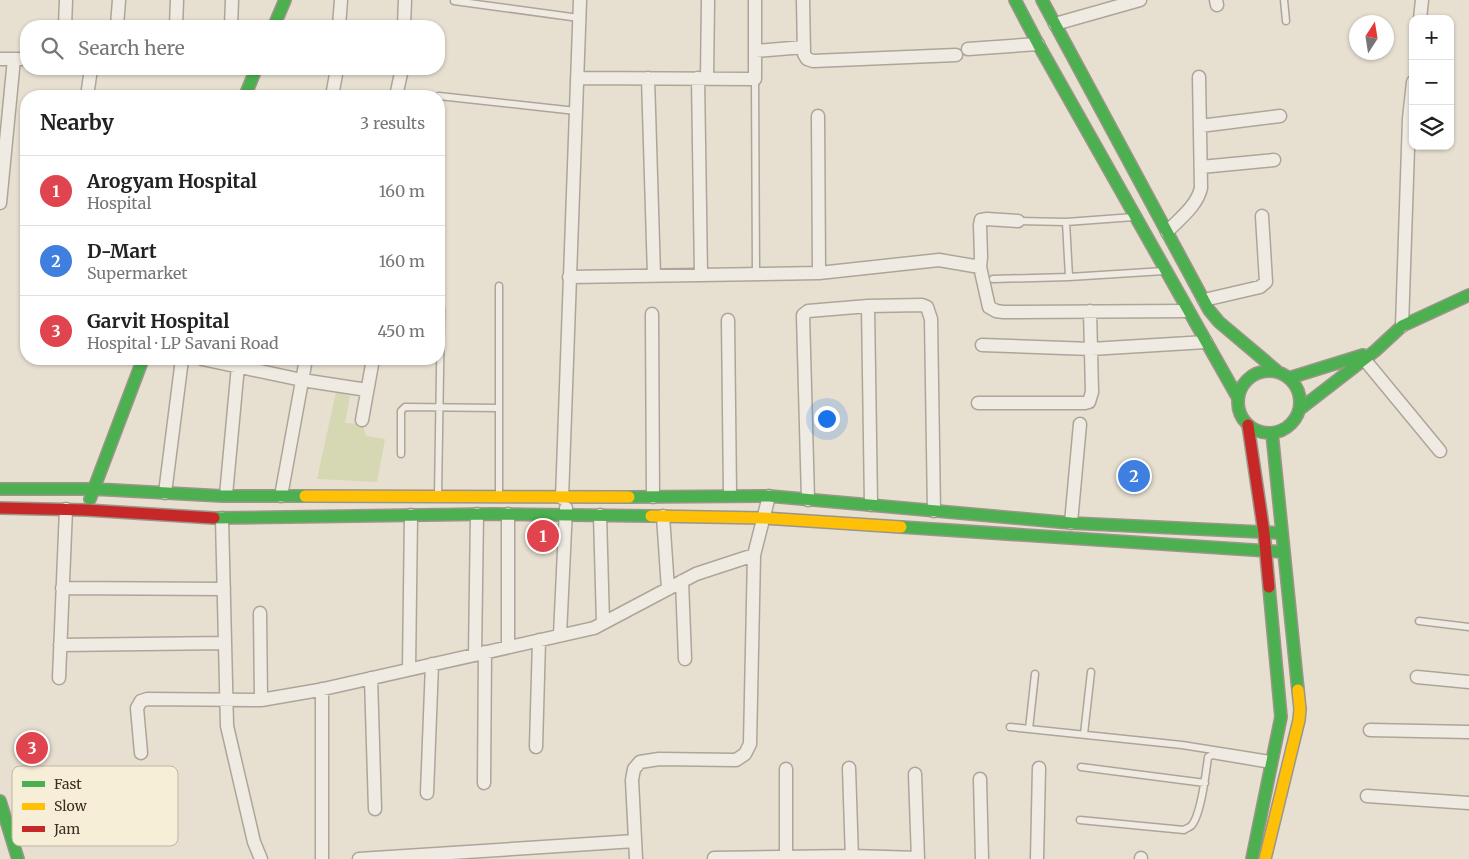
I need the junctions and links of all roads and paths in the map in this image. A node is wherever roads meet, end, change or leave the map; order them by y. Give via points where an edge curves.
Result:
1 (66, 0) edge
2 (119, 0) edge
3 (177, 0) edge
4 (232, 0) edge
5 (285, 0) edge
6 (342, 0) edge
7 (405, 0) edge
8 (580, 0) edge
9 (708, 0) edge
10 (755, 0) edge
11 (803, 0) edge
12 (1015, 0) edge
13 (1042, 0) edge
14 (1140, 0) edge
15 (1284, 0) edge
16 (1422, 0) edge
17 (454, 1) dead end
18 (1420, 15) edge
19 (579, 18) junction
20 (64, 20) edge
21 (118, 20) edge
22 (176, 20) edge
23 (231, 20) edge
24 (277, 20) edge
25 (340, 20) edge
26 (404, 20) edge
27 (1286, 22) dead end
28 (1055, 24) junction
29 (1038, 44) junction
30 (804, 47) junction
31 (968, 50) dead end
32 (755, 51) junction
33 (956, 55) dead end
34 (0, 59) edge
35 (20, 59) edge
36 (89, 75) edge
37 (254, 75) edge
38 (337, 75) edge
39 (401, 75) edge
40 (1199, 77) dead end
41 (577, 78) junction
42 (648, 78) junction
43 (702, 78) junction
44 (755, 78) junction
45 (88, 90) edge
46 (247, 90) edge
47 (333, 90) edge
48 (397, 90) edge
49 (445, 97) edge
50 (1411, 105) edge
51 (576, 111) junction
52 (818, 116) dead end
53 (1280, 116) dead end
54 (1200, 126) junction
55 (1274, 160) dead end
56 (1201, 167) junction
57 (0, 203) edge
58 (1262, 216) dead end
59 (1136, 217) junction
60 (1018, 221) joint
61 (1066, 222) junction
62 (1167, 232) junction
63 (980, 267) junction
64 (1166, 271) junction
65 (819, 273) junction
66 (756, 274) junction
67 (654, 275) junction
68 (701, 275) junction
69 (1070, 277) junction
70 (570, 278) junction
71 (993, 279) dead end
72 (499, 286) dead end
73 (1469, 296) edge
74 (1204, 300) junction
75 (868, 306) junction
76 (1090, 311) junction
77 (1188, 311) junction
78 (652, 314) dead end
79 (728, 320) dead end
80 (1402, 326) junction
81 (1206, 342) junction
82 (982, 345) dead end
83 (1091, 349) junction
84 (1375, 351) junction
85 (1364, 359) junction
86 (141, 365) edge
87 (181, 365) edge
88 (242, 365) edge
89 (246, 365) edge
90 (305, 365) edge
91 (372, 365) edge
92 (440, 365) edge
93 (1277, 371) junction
94 (1289, 378) junction
95 (302, 380) junction
96 (367, 390) junction
97 (1238, 398) junction
98 (978, 404) dead end
99 (440, 408) junction
100 (499, 408) junction
101 (1300, 409) junction
102 (362, 420) dead end
103 (1080, 424) dead end
104 (1248, 426) junction
105 (1272, 433) junction
106 (1440, 451) dead end
107 (401, 454) dead end
108 (0, 489) edge
109 (94, 490) junction
110 (165, 493) junction
111 (730, 495) junction
112 (226, 496) junction
113 (281, 496) junction
114 (769, 496) junction
115 (438, 497) junction
116 (653, 497) junction
117 (499, 498) junction
118 (564, 498) junction
119 (808, 500) junction
120 (871, 505) junction
121 (0, 508) edge
122 (66, 509) junction
123 (86, 510) junction
124 (934, 511) junction
125 (477, 514) junction
126 (508, 514) junction
127 (411, 515) junction
128 (566, 515) junction
129 (600, 515) junction
130 (663, 516) junction
131 (222, 518) junction
132 (763, 518) junction
133 (1072, 523) junction
134 (1264, 533) junction
135 (1282, 533) junction
136 (1266, 552) junction
137 (1284, 552) junction
138 (754, 555) junction
139 (682, 581) junction
140 (62, 588) junction
141 (224, 589) junction
142 (668, 589) junction
143 (260, 613) dead end
144 (1419, 620) dead end
145 (603, 623) junction
146 (1469, 627) edge
147 (560, 635) junction
148 (539, 640) junction
149 (225, 643) junction
150 (60, 645) junction
151 (508, 647) junction
152 (480, 654) junction
153 (685, 659) dead end
154 (432, 664) junction
155 (410, 669) junction
156 (1091, 672) dead end
157 (1035, 674) dead end
158 (1417, 676) dead end
159 (58, 678) dead end
160 (372, 678) junction
161 (1469, 682) edge
162 (322, 689) junction
163 (225, 700) junction
164 (261, 700) junction
165 (1010, 727) dead end
166 (1029, 729) junction
167 (1370, 730) dead end
168 (1469, 732) edge
169 (1084, 734) junction
170 (536, 747) dead end
171 (142, 753) dead end
172 (1272, 762) junction
173 (1081, 767) dead end
174 (850, 768) dead end
175 (1039, 768) dead end
176 (786, 769) dead end
177 (915, 774) dead end
178 (980, 779) dead end
179 (484, 783) dead end
180 (1205, 783) junction
181 (427, 794) dead end
182 (1367, 796) dead end
183 (0, 801) edge
184 (1469, 802) edge
185 (375, 809) dead end
186 (1080, 820) dead end
187 (12, 840) edge
188 (635, 841) junction
189 (14, 846) edge
190 (550, 853) edge
191 (487, 855) edge
192 (415, 857) edge
193 (786, 857) edge
194 (852, 857) edge
195 (714, 858) edge
196 (18, 859) edge
197 (261, 859) edge
198 (322, 859) edge
199 (359, 859) edge
200 (636, 859) edge
201 (918, 859) edge
202 (982, 859) edge
203 (1037, 859) edge
204 (1252, 859) edge
205 (1265, 859) edge

1 - 20 street
2 - 21 street
3 - 22 street
4 - 23 street
5 - 24 street
6 - 25 street
7 - 26 street
8 - 19 street
9 - 43 street
10 - 32 street
11 - 30 street
12 - 29 street
13 - 28 street
14 - 28 street
15 - 27 lane
16 - 18 street
17 - 19 lane
19 - 41 street
28 - 62 street
29 - 31 street
29 - 59 street
30 - 32 street
30 - 33 street via 807,59 820,62
32 - 44 street
34 - 35 street
35 - 57 street
36 - 45 street
37 - 46 street
38 - 47 street
39 - 48 street
40 - 54 street
41 - 42 street
41 - 51 street
42 - 43 street
42 - 67 street
43 - 44 street
43 - 68 street
44 - 66 lane
49 - 51 lane
50 - 80 street
51 - 70 street
52 - 65 street
53 - 54 street
54 - 56 street
55 - 56 street
56 - 62 street via 1200,195
58 - 74 street via 1266,282 1260,287
59 - 61 lane
59 - 64 street
60 - 61 lane
60 - 63 street via 981,220
61 - 69 lane
62 - 74 street
63 - 65 street via 939,260
63 - 76 street via 989,306 996,311
64 - 69 lane
64 - 77 street
65 - 66 street
66 - 68 street
67 - 68 street
67 - 70 street
69 - 71 lane
70 - 118 street
72 - 100 lane
73 - 80 street
74 - 93 street via 1219,322
75 - 119 street via 808,311 803,315
75 - 120 street
75 - 124 street via 922,304 930,312
76 - 77 street
76 - 83 street
77 - 81 street
78 - 116 street
79 - 111 street
80 - 84 street
81 - 83 street
81 - 97 street
82 - 83 street
83 - 98 street via 1092,392 1089,402
84 - 85 street
84 - 94 street
85 - 101 street
85 - 106 street
86 - 109 street
87 - 110 street
88 - 112 street
89 - 95 street
90 - 95 street
91 - 96 street
92 - 99 lane
93 - 94 street
93 - 97 street via 1266,370 1247,379
94 - 101 street via 1300,392
95 - 96 street
95 - 113 street
96 - 102 street
97 - 104 street via 1238,408
99 - 100 lane
99 - 107 lane via 405,407 401,411
99 - 115 lane
100 - 117 lane
101 - 105 street via 1294,422 1286,429
103 - 133 street
104 - 105 street
104 - 134 street
105 - 135 street
108 - 109 street
109 - 110 street
109 - 123 street
110 - 112 street
111 - 114 street
111 - 116 street
112 - 113 street
113 - 115 street
114 - 119 street
114 - 132 street
115 - 117 street
116 - 118 street
117 - 118 street
118 - 128 street
119 - 120 street
120 - 124 street
121 - 122 street
122 - 123 street
122 - 140 street
123 - 131 street
124 - 133 street
125 - 126 street
125 - 127 street
125 - 152 street
126 - 128 street
126 - 151 street
127 - 131 street
127 - 155 street
128 - 129 street
128 - 147 street
129 - 130 street
129 - 145 street
130 - 132 street
130 - 142 street
131 - 141 street
132 - 136 street
132 - 138 street
133 - 134 street
134 - 135 street
134 - 136 street
135 - 137 street
136 - 137 street
136 - 172 street via 1281,717
137 - 205 street via 1300,709
138 - 139 street
138 - 188 street via 750,744 746,754 736,760 659,759 640,762 634,769 632,780
139 - 142 street
139 - 153 street
140 - 141 street
140 - 150 street
141 - 149 street
142 - 145 street
143 - 164 street
144 - 146 lane
145 - 147 street
147 - 148 street
148 - 151 street
148 - 170 street
149 - 150 street
149 - 163 street
150 - 159 street
151 - 152 street
152 - 154 street
152 - 179 street
154 - 155 street
154 - 181 street
155 - 160 street
156 - 169 lane
157 - 166 lane
158 - 161 street
160 - 162 street
160 - 185 street
162 - 164 street
162 - 198 street
163 - 164 street
163 - 171 street via 148,698 141,702 137,708
163 - 197 street via 227,726 254,842
165 - 166 lane
166 - 169 lane
167 - 168 street
169 - 172 lane via 1182,745
172 - 180 lane via 1212,755 1208,757
172 - 204 street
173 - 180 lane
174 - 194 street
175 - 203 street
176 - 193 street
177 - 201 street
178 - 202 street
180 - 186 lane via 1195,820 1184,830
182 - 184 street
183 - 187 street
188 - 190 street
188 - 200 street
189 - 196 street
190 - 191 street
191 - 192 street
192 - 199 street
193 - 194 street
193 - 195 street
194 - 201 street

